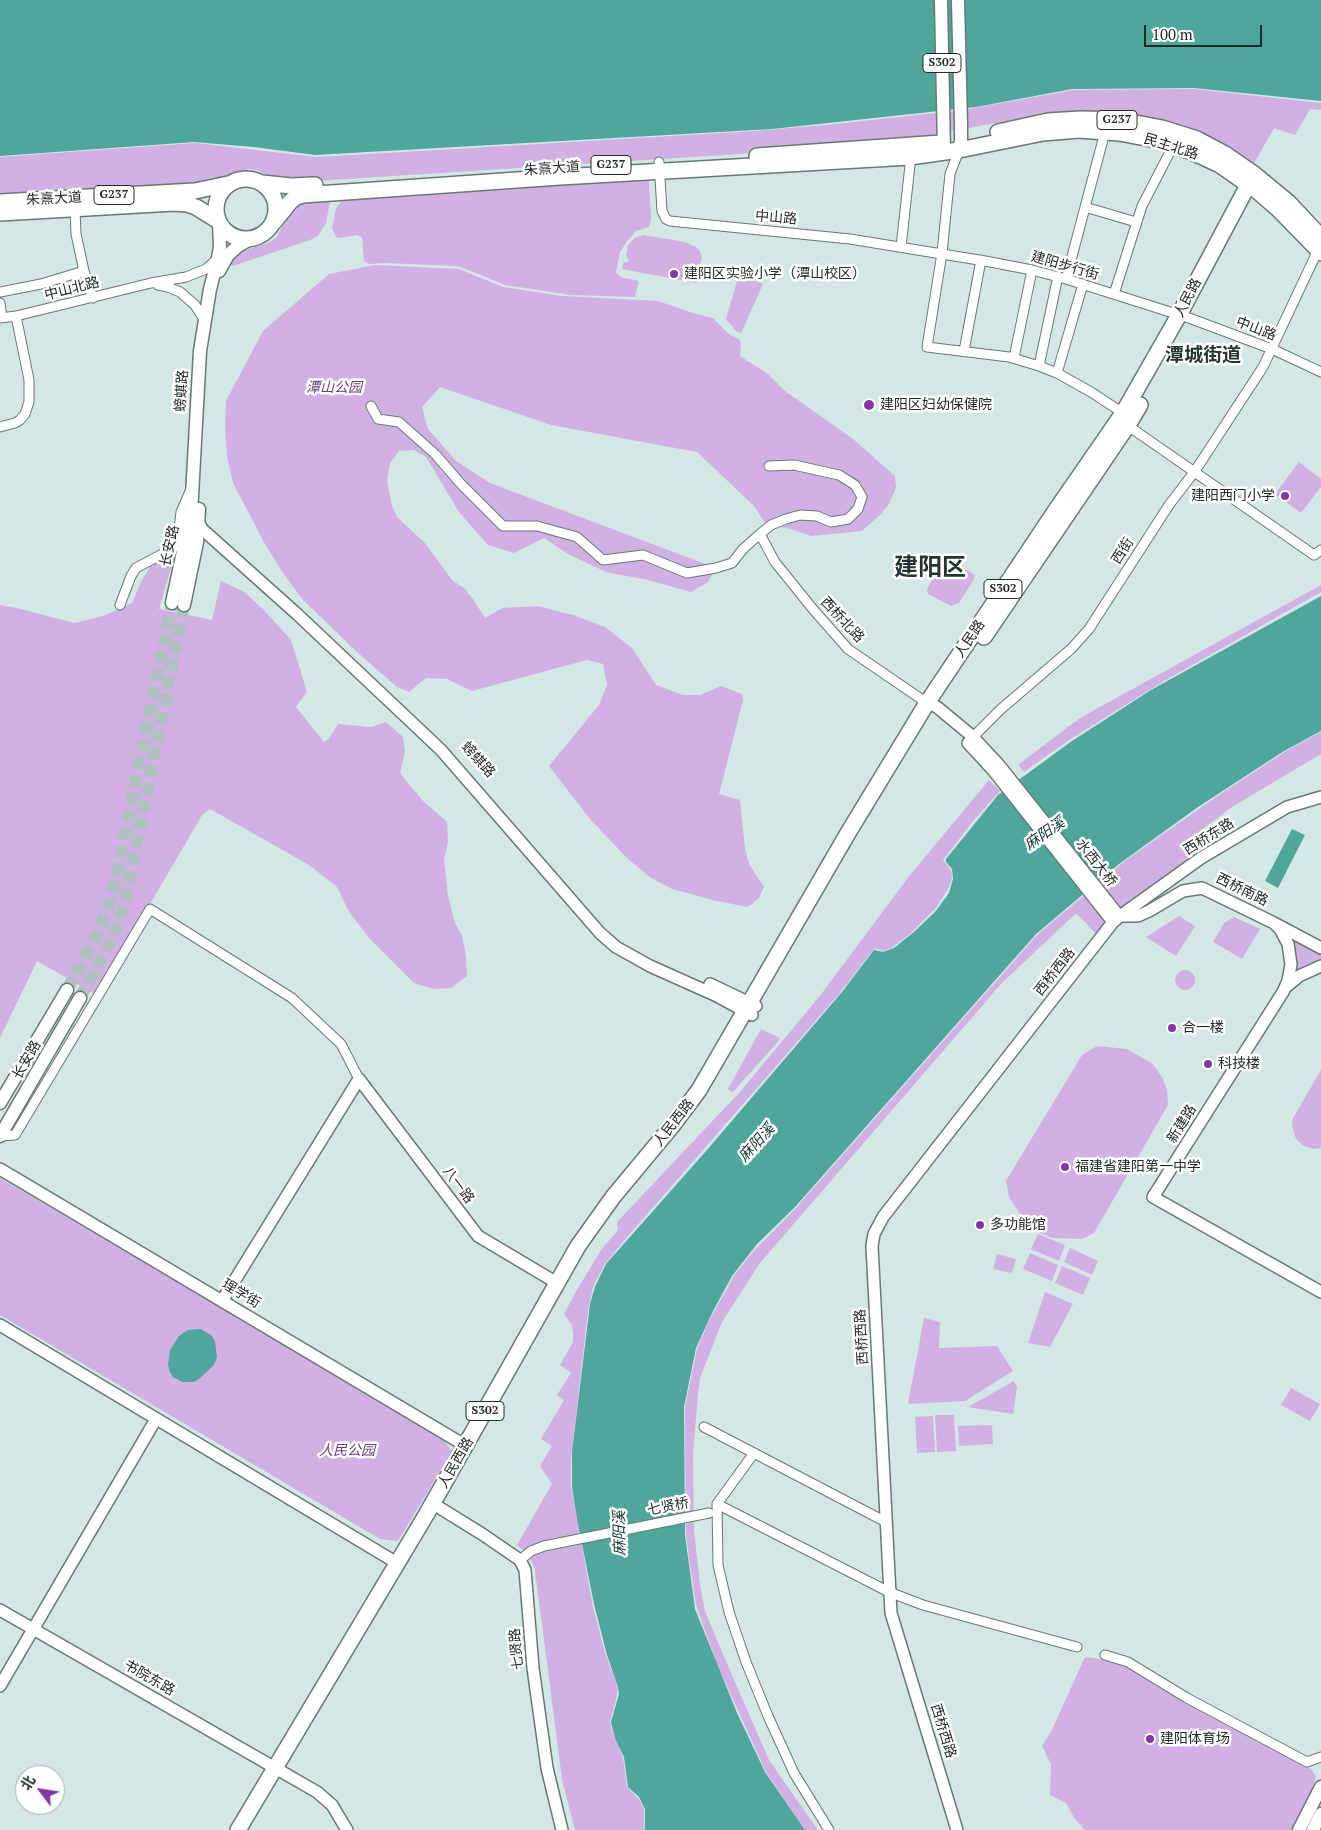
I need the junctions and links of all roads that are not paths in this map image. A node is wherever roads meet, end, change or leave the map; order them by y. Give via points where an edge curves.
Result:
1 (941, 0) edge
2 (958, 0) edge
3 (1105, 132) junction
4 (952, 146) junction
5 (1173, 146) junction
6 (911, 156) junction
7 (659, 167) junction
8 (950, 174) junction
9 (1255, 182) junction
10 (262, 183) junction
11 (228, 184) junction
12 (0, 202) edge
13 (1085, 207) junction
14 (75, 209) junction
15 (0, 213) edge
16 (218, 222) junction
17 (274, 222) junction
18 (1136, 222) junction
19 (250, 239) junction
20 (1320, 246) edge
21 (901, 247) junction
22 (942, 254) junction
23 (218, 258) junction
24 (981, 260) junction
25 (1032, 270) junction
26 (84, 271) junction
27 (1062, 277) junction
28 (151, 284) junction
29 (1083, 284) junction
30 (212, 290) junction
31 (0, 292) edge
32 (1114, 294) junction
33 (93, 298) junction
34 (0, 304) edge
35 (16, 316) junction
36 (1184, 316) junction
37 (1, 318) edge
38 (205, 321) junction
39 (1272, 349) junction
40 (964, 350) junction
41 (1014, 358) junction
42 (1039, 366) junction
43 (1321, 372) edge
44 (1057, 373) junction
45 (371, 406) dead end
46 (1124, 419) junction
47 (0, 427) edge
48 (770, 466) dead end
49 (1195, 471) junction
50 (196, 494) junction
51 (760, 534) junction
52 (209, 536) junction
53 (1321, 550) edge
54 (189, 553) junction
55 (178, 604) tunnel mouth
56 (120, 605) dead end
57 (933, 708) junction
58 (970, 739) junction
59 (1321, 797) edge
60 (1113, 916) junction
61 (1274, 923) junction
62 (1321, 948) edge
63 (1321, 966) edge
64 (66, 990) tunnel mouth
65 (1283, 992) junction
66 (80, 998) tunnel mouth
67 (750, 1008) junction
68 (359, 1079) junction
69 (0, 1103) edge
70 (0, 1136) edge
71 (0, 1169) edge
72 (557, 1283) junction
73 (1321, 1292) edge
74 (222, 1301) junction
75 (0, 1325) edge
76 (156, 1419) junction
77 (704, 1427) dead end
78 (466, 1446) junction
79 (754, 1453) junction
80 (718, 1504) junction
81 (440, 1508) junction
82 (710, 1513) dead end
83 (886, 1522) junction
84 (520, 1560) junction
85 (397, 1563) junction
86 (889, 1592) junction
87 (0, 1610) edge
88 (0, 1615) edge
89 (32, 1631) junction
90 (1077, 1648) dead end
91 (1105, 1655) dead end
92 (0, 1686) edge
93 (1321, 1757) edge
94 (278, 1773) junction
95 (1321, 1787) edge
96 (1321, 1814) edge
97 (238, 1830) edge
98 (249, 1830) edge
99 (340, 1830) edge
100 (347, 1830) edge
101 (562, 1830) edge
102 (829, 1830) edge
103 (957, 1830) edge
104 (1298, 1830) edge
105 (1313, 1830) edge

1 - 4 main road, S302 via 944,127
2 - 4 main road, S302 via 961,124
3 - 4 highway, 民主北路 / G237 via 1044,133
3 - 5 highway, 民主北路 / G237
3 - 13 street
4 - 6 highway, 朱熹大道 / G237
4 - 7 highway, 朱熹大道 / G237
4 - 8 street
4 - 8 street
4 - 9 highway, 民主北路 / G237 via 1048,121 1121,120 1197,139 1225,154
5 - 9 highway, 民主北路 / G237
5 - 18 street
6 - 7 highway, 朱熹大道 / G237
6 - 21 street
7 - 10 highway, 朱熹大道 / G237 via 304,186
7 - 17 highway, 朱熹大道 / G237 via 304,195 290,202
7 - 21 street, 中山路 via 662,211 666,219 675,223 850,239
8 - 22 street
9 - 20 highway, 民主北路 / G237 via 1278,210
9 - 36 highway, 人民路 / S302
10 - 11 highway, G237 via 245,178
10 - 17 highway via 269,188 276,204
11 - 12 highway, 朱熹大道 / G237 via 195,191
11 - 16 highway via 216,200
13 - 18 street
13 - 27 street
14 - 15 highway, 朱熹大道 / G237
14 - 16 highway, 朱熹大道 / G237 via 187,204 202,209
14 - 26 street via 76,234
16 - 19 highway, G237 via 235,238
16 - 23 main road
17 - 19 highway, G237 via 264,234
18 - 32 street
19 - 30 main road via 228,255
20 - 39 street, 西街
21 - 22 street, 中山路
22 - 24 street, 建阳步行街
22 - 40 street via 927,347
23 - 28 street, 中山北路 via 198,274
23 - 30 main road
24 - 25 street, 建阳步行街
24 - 40 street
25 - 27 street, 建阳步行街
25 - 41 street
26 - 31 street
26 - 33 street
27 - 29 street, 建阳步行街
27 - 42 street
28 - 33 street, 中山北路
28 - 38 street via 180,292 195,305
29 - 32 street, 建阳步行街
29 - 44 street
30 - 38 main road, 螃蜞路
30 - 50 main road via 201,388
32 - 36 street, 建阳步行街
33 - 35 street, 中山北路
34 - 37 street
35 - 37 street, 中山北路
35 - 47 street via 29,380 29,402 20,420
36 - 39 street, 中山路
36 - 46 highway, 人民路 / S302
38 - 50 main road, 螃蜞路 via 197,398
39 - 43 street, 中山路
39 - 49 street, 西街
40 - 41 street
41 - 42 street
42 - 44 street
44 - 46 street via 1091,392
45 - 51 street via 378,419 399,422 435,454 503,526 537,526 578,537 603,560 643,555 687,573 732,563
46 - 49 street
46 - 57 highway, 人民路 / S302 via 1062,501
48 - 51 street via 794,465 839,475 855,485 862,497 858,509 848,518 831,522 818,516 800,515 771,525
49 - 53 street via 1314,555
49 - 58 street, 西街 via 1169,505 1089,630
50 - 52 main road, 长安路
50 - 52 main road, 螃蜞路
50 - 54 main road, 长安路
50 - 56 street via 187,495 181,512 177,546 136,568
51 - 57 street, 西桥北路 via 776,562 848,649
52 - 54 main road, 长安路
52 - 54 main road via 212,543 205,543
52 - 67 main road, 螃蜞路 via 421,722 614,937 656,962 718,988
54 - 55 main road, 长安路
57 - 58 main road, 水西大桥
57 - 67 highway, 人民路 / S302 via 848,833
58 - 60 main road, 水西大桥 via 996,767
59 - 60 main road, 西桥东路 via 1287,807
60 - 61 main road, 西桥南路 via 1138,916 1184,891 1197,888 1210,891
60 - 83 main road, 西桥西路 via 883,1217 874,1234
61 - 62 main road, 西桥南路
61 - 65 main road, 新建路 via 1284,936 1290,955 1290,973
63 - 65 main road via 1299,976
64 - 69 main road, 长安路
65 - 73 main road, 新建路 via 1154,1198
66 - 70 main road, 长安路
67 - 72 highway, 人民西路 / S302 via 700,1090 613,1197 578,1246
67 - 81 highway, 人民西路 / S302 via 692,1114 619,1204 586,1251
68 - 70 street via 341,1044 292,998 150,910 15,1135
68 - 72 main road, 八一路 via 478,1236
68 - 74 main road
71 - 74 main road, 理学街
72 - 78 highway, 人民西路 / S302
74 - 78 main road, 理学街
75 - 76 main road
76 - 85 main road
76 - 89 main road
77 - 79 street
78 - 85 highway, 人民西路 / S302
79 - 80 street
79 - 83 street
80 - 86 street
80 - 102 street via 718,1565 746,1662 794,1773
81 - 84 main road
81 - 94 highway, 人民西路 / S302
82 - 84 street, 七贤桥 via 544,1546
83 - 86 main road, 西桥西路
84 - 101 main road, 七贤路 via 525,1570 533,1668 547,1768
85 - 94 highway, 人民西路 / S302
86 - 90 street via 923,1605
86 - 103 main road, 西桥西路 via 891,1613
87 - 89 main road, 书院东路
88 - 89 main road, 书院东路
89 - 92 main road
89 - 94 main road, 书院东路
91 - 93 street via 1128,1662 1186,1698 1307,1762
94 - 97 highway, 人民西路 / S302
94 - 98 highway, 人民西路 / S302
94 - 99 main road via 321,1803
94 - 100 main road via 317,1792 332,1805
95 - 104 main road
96 - 105 main road

